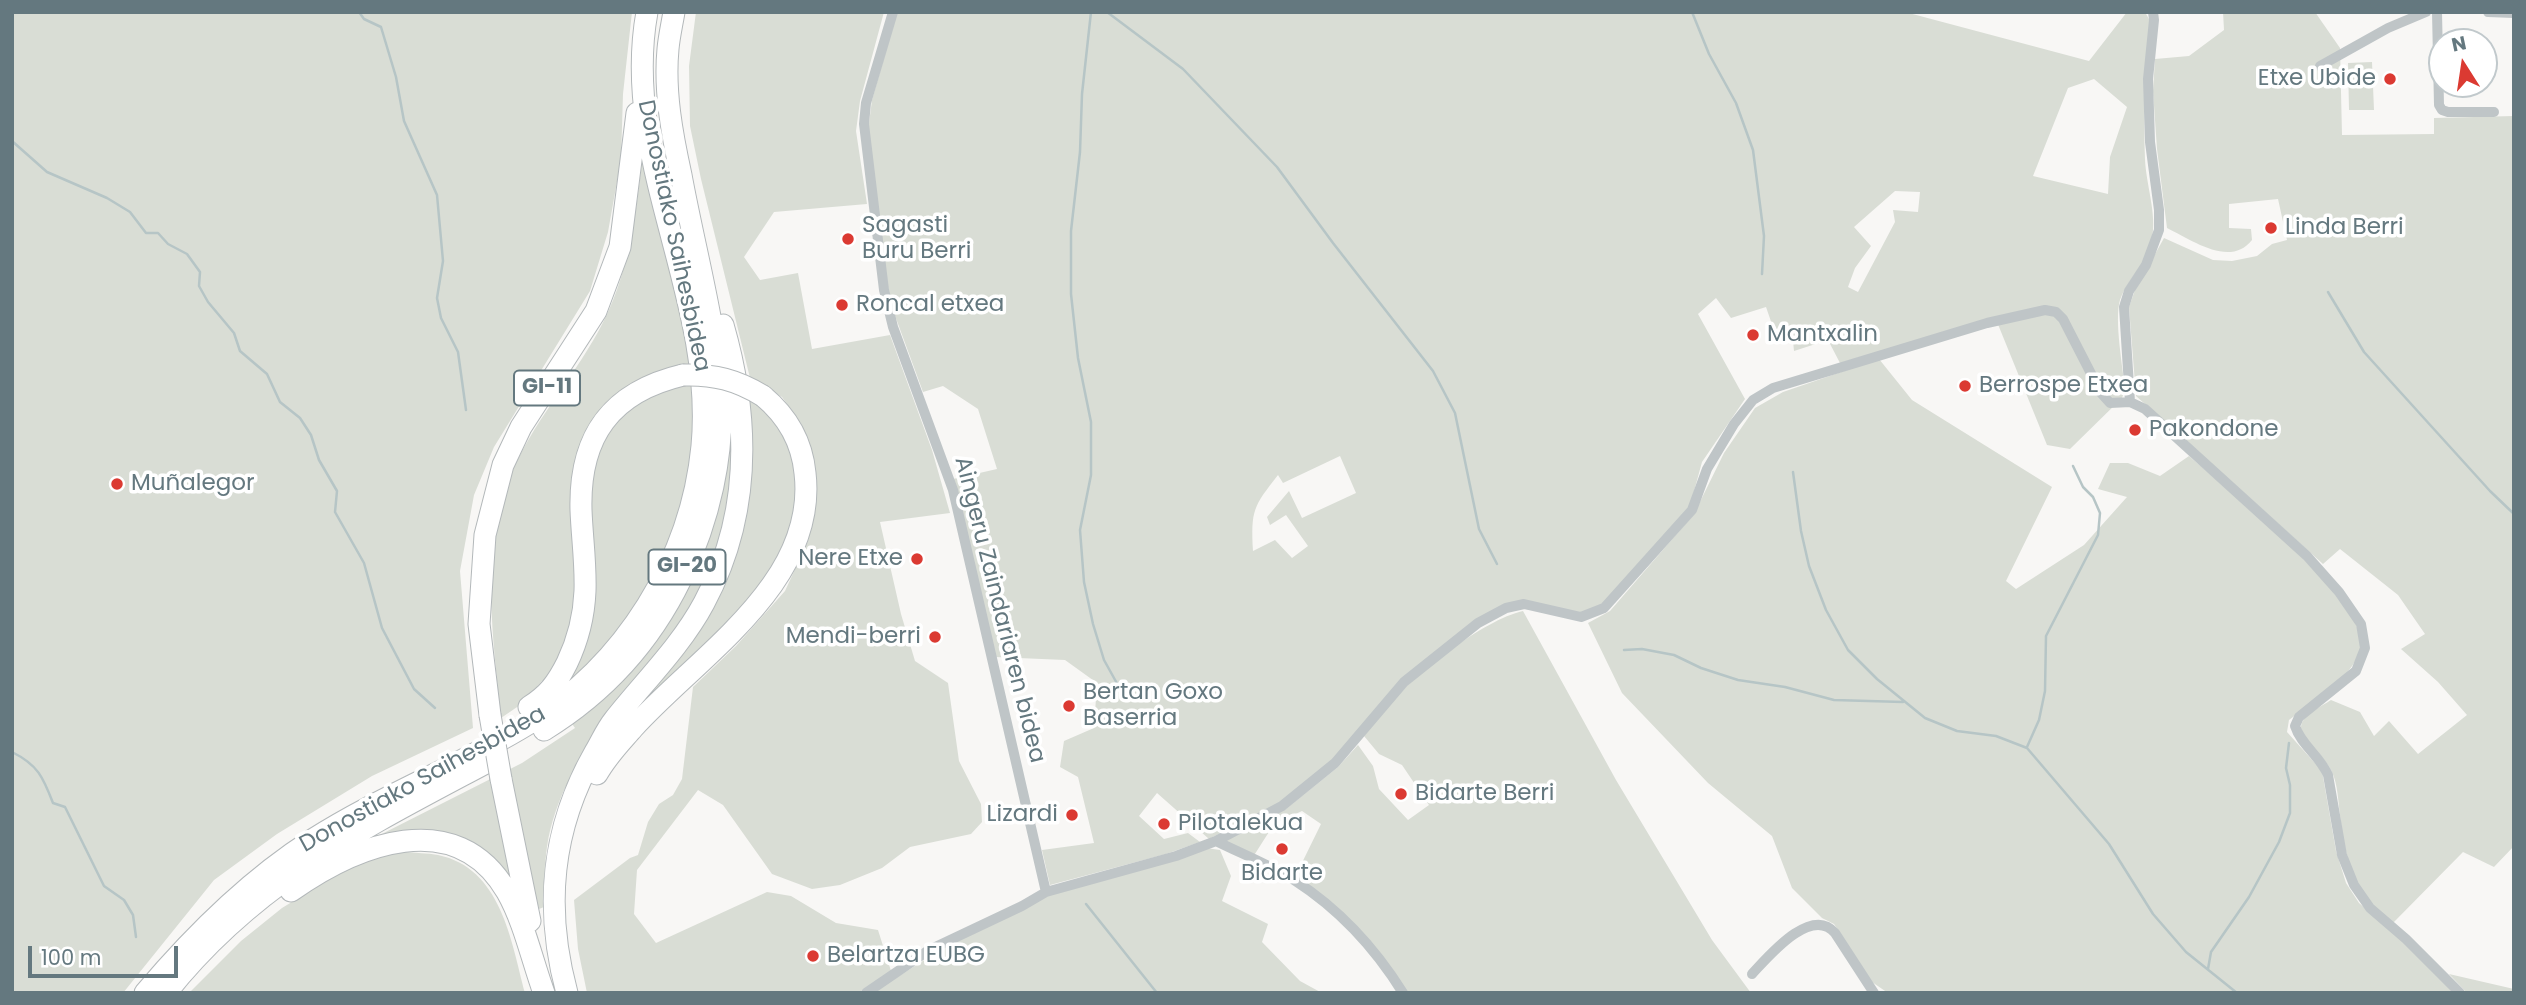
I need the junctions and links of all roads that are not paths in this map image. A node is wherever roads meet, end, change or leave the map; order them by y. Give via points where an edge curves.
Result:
1 (647, 12) edge
2 (674, 12) edge
3 (893, 12) edge
4 (2153, 12) edge
5 (2427, 12) edge
6 (2437, 12) edge
7 (2488, 12) edge
8 (2514, 13) edge
9 (641, 65) junction
10 (2320, 66) dead end
11 (2494, 112) dead end
12 (684, 193) junction
13 (2130, 402) junction
14 (411, 785) junction
15 (1216, 841) junction
16 (555, 879) junction
17 (1045, 892) junction
18 (229, 927) junction
19 (1752, 974) dead end
20 (145, 993) edge
21 (166, 993) edge
22 (544, 993) edge
23 (567, 993) edge
24 (866, 993) edge
25 (1403, 993) edge
26 (1874, 993) edge
27 (2460, 993) edge

1 - 9 highway, Donostiako Saihesbidea / GI-20
2 - 12 highway, Donostiako Saihesbidea / GI-20 via 668,50 670,119
3 - 17 street, Aingeru Zaindariaren bidea via 864,124 882,281 893,327 953,490
4 - 13 street via 2148,79 2159,230 2124,307
5 - 10 street
6 - 11 street via 2438,105 2448,112
7 - 8 street
9 - 14 highway, Donostiako Saihesbidea / GI-20 via 650,144 696,330 702,376 702,446 685,527 649,603 621,643 588,678 530,723
9 - 22 highway, GI-11, bridge via 620,247 596,311 521,427 503,465 485,535 480,624 490,715
12 - 16 highway via 734,364 743,435 742,486 729,544 704,603 677,644 611,723 573,795
12 - 18 highway, Donostiako Saihesbidea / GI-20 via 715,346 719,432 710,505 693,555 669,603 633,657 592,697 517,747 401,806 313,859
13 - 15 street via 2110,403 2063,319 2045,310 1896,349 1773,388 1753,400 1734,424 1706,469 1692,510 1604,608 1581,617 1524,604 1478,623 1404,682 1335,763 1282,806
13 - 27 street via 2145,409 2307,556 2361,624 2365,649 2356,671 2299,717 2295,726 2328,775 2342,855 2354,886 2370,908
14 - 16 highway, bridge via 547,696 575,645 585,589 581,485 591,440 604,420 639,389 683,375 726,378 763,396 790,427 804,465 806,503 796,544 776,581 605,759 582,802
14 - 20 highway, Donostiako Saihesbidea / GI-20 via 359,811 256,881 201,930
15 - 17 street
15 - 25 street via 1293,879 1330,906 1387,967
16 - 23 highway via 552,912
17 - 24 street via 929,950
18 - 21 highway, Donostiako Saihesbidea / GI-20
18 - 22 highway via 371,848 412,839 443,842 477,859 506,891
19 - 26 street via 1790,937 1821,925 1835,933

